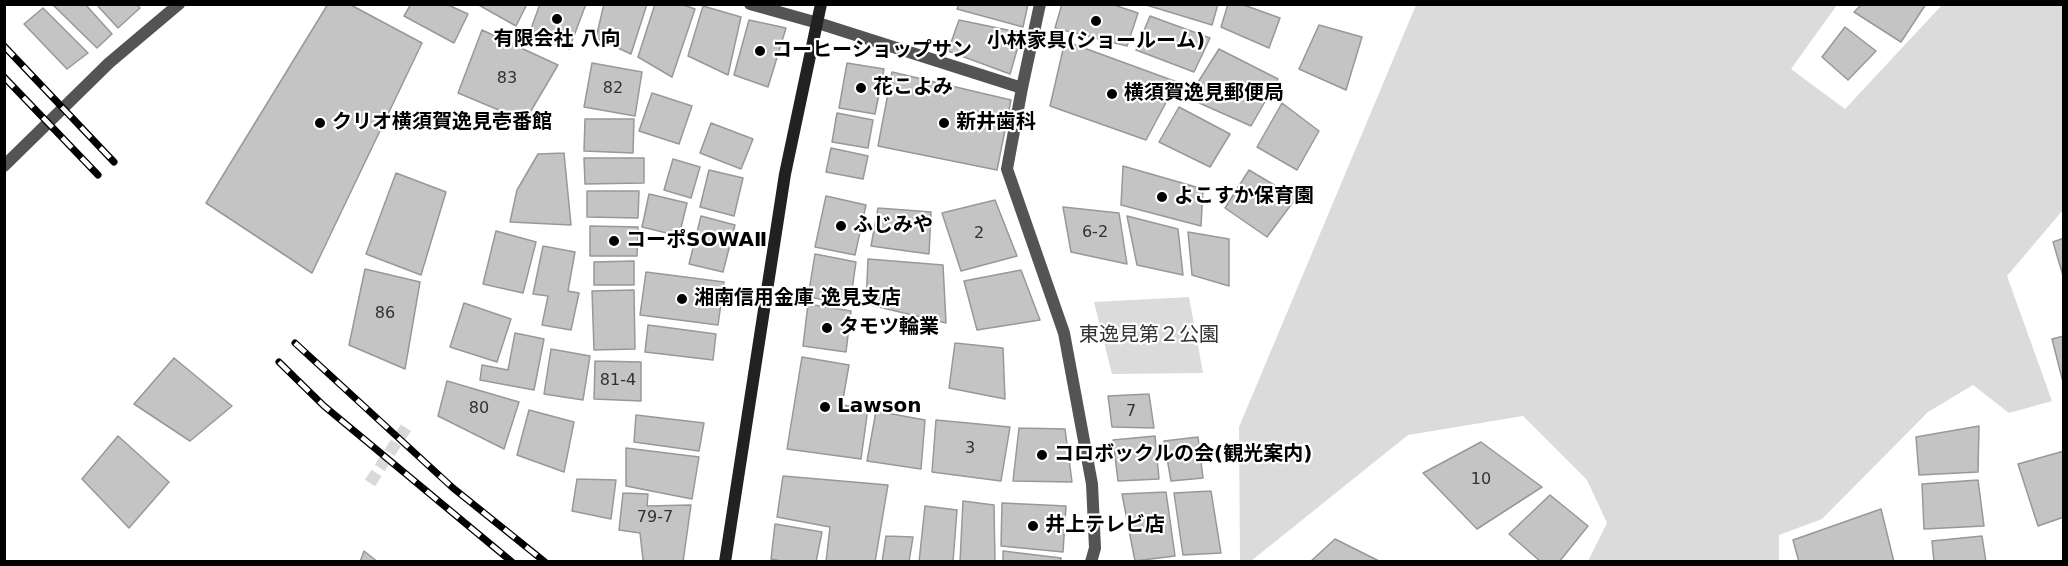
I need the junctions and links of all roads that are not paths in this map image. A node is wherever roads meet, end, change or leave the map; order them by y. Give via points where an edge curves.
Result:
1 (179, 4) edge
2 (750, 4) edge
3 (821, 4) edge
4 (1040, 4) edge
5 (818, 23) junction
6 (1022, 88) junction
7 (4, 166) edge
8 (725, 561) edge
9 (1091, 561) edge

1 - 7 street via 110,63
2 - 5 street
3 - 5 street
4 - 6 street
5 - 6 street
5 - 8 street via 785,174
6 - 9 street via 1007,169 1064,333 1092,484 1095,548

